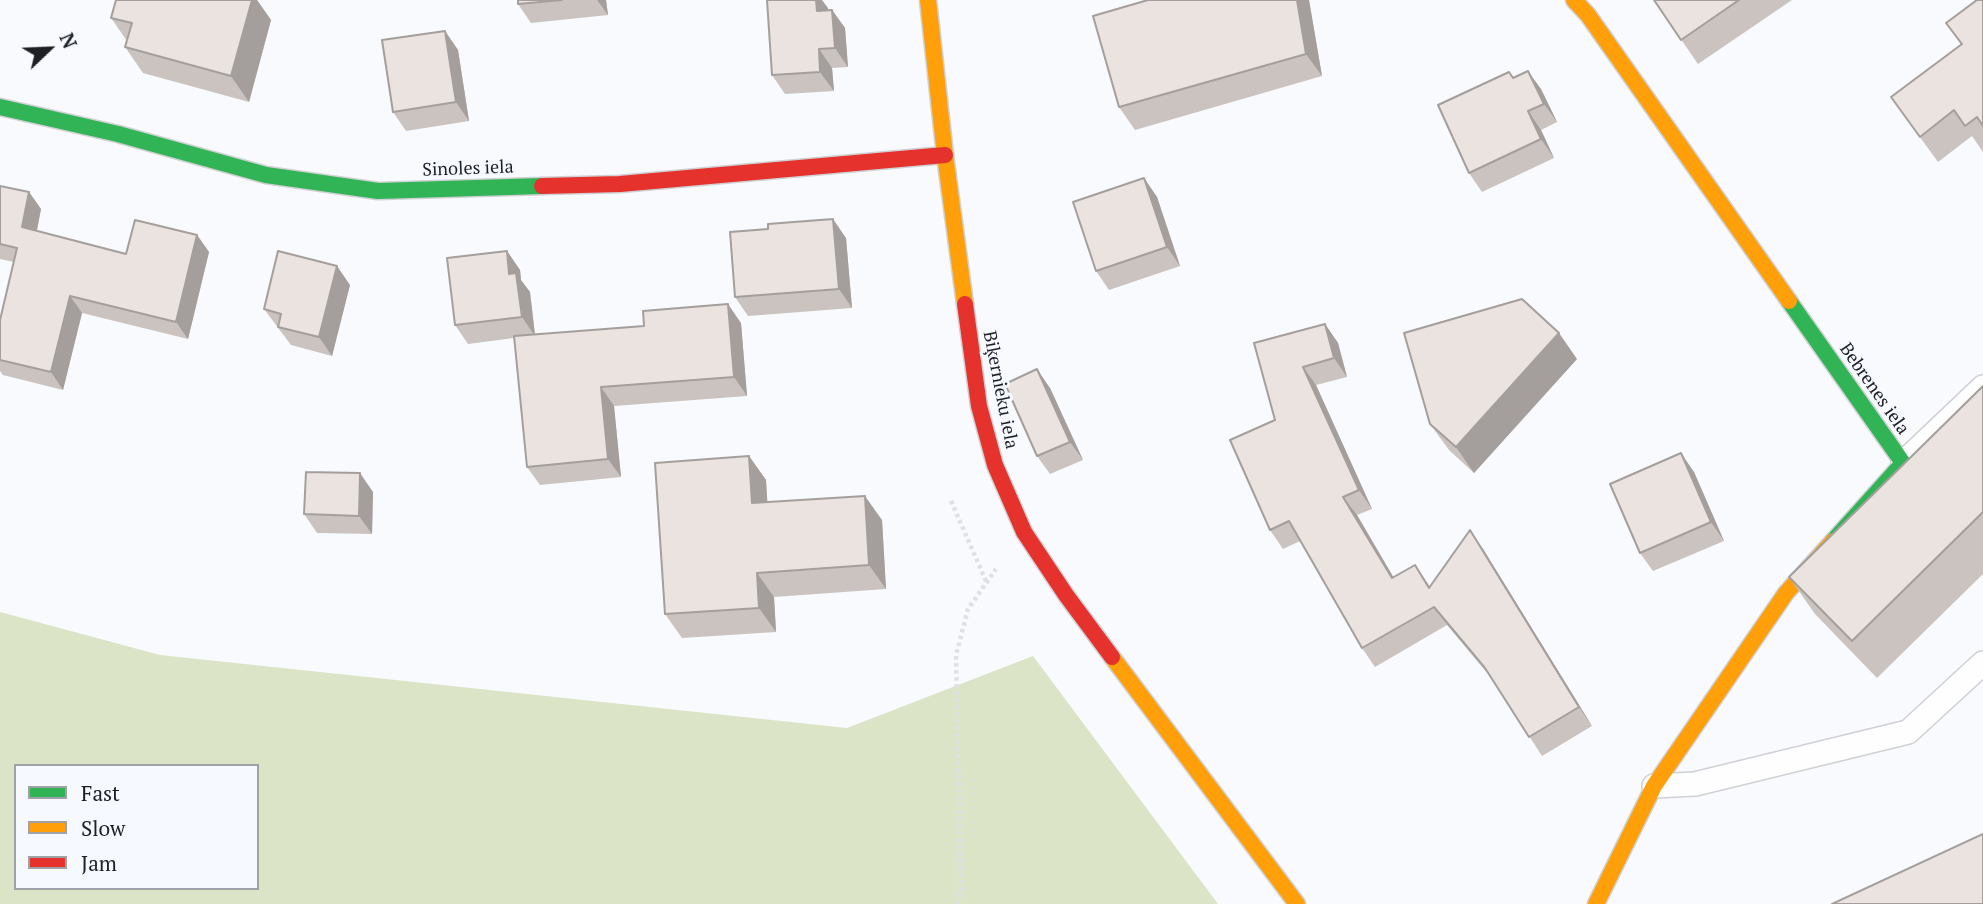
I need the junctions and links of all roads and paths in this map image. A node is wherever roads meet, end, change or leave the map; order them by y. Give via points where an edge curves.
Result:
1 (928, 0) edge
2 (1573, 0) edge
3 (0, 107) edge
4 (945, 155) junction
5 (1983, 387) edge
6 (1903, 463) junction
7 (951, 501) dead end
8 (1024, 532) junction
9 (986, 581) junction
10 (1983, 663) edge
11 (1654, 786) junction
12 (957, 904) edge
13 (1297, 904) edge
14 (1596, 904) edge

1 - 4 street, Biķernieku iela
2 - 6 street, Bebrenes iela via 1588,15
3 - 4 street, Sinoles iela via 266,175 378,191 621,184
4 - 8 street, Biķernieku iela via 979,406 995,465
5 - 6 lane
6 - 11 street, Bebrenes iela via 1786,593
7 - 9 path
8 - 9 path
8 - 13 street, Biķernieku iela
9 - 12 path via 968,609 956,655 961,890
10 - 11 lane via 1908,732 1695,784
11 - 14 street, Bebrenes iela

